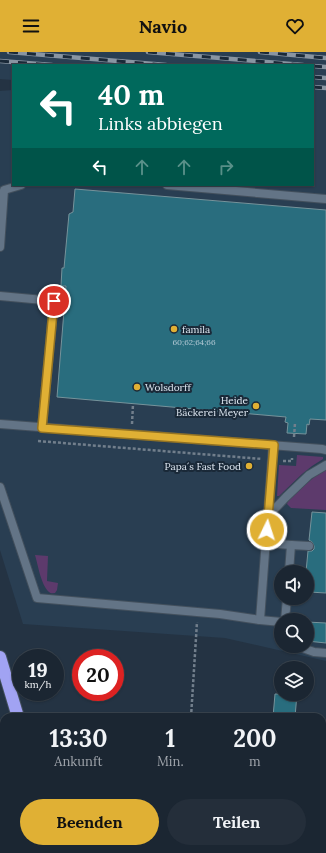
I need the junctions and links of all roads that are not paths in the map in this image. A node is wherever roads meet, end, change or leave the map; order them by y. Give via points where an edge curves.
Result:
1 (18, 186) edge
2 (178, 186) edge
3 (326, 199) edge
4 (0, 247) edge
5 (0, 296) edge
6 (0, 424) edge
7 (42, 428) junction
8 (274, 445) junction
9 (326, 450) edge
10 (326, 465) edge
11 (0, 487) edge
12 (268, 516) junction
13 (266, 544) junction
14 (291, 545) junction
15 (308, 546) dead end
16 (290, 565) edge
17 (260, 620) junction
18 (274, 621) edge
19 (314, 652) edge
20 (326, 653) edge
21 (0, 657) edge
22 (17, 713) edge

1 - 4 lane via 4,190
2 - 3 lane
5 - 7 lane via 54,301
6 - 7 lane
7 - 8 lane
8 - 9 lane
8 - 12 lane
10 - 12 lane via 309,475
11 - 17 lane via 37,598 220,614
12 - 13 lane
13 - 14 lane
13 - 17 lane
14 - 15 lane
14 - 16 lane
17 - 18 lane
19 - 20 lane
21 - 22 highway

